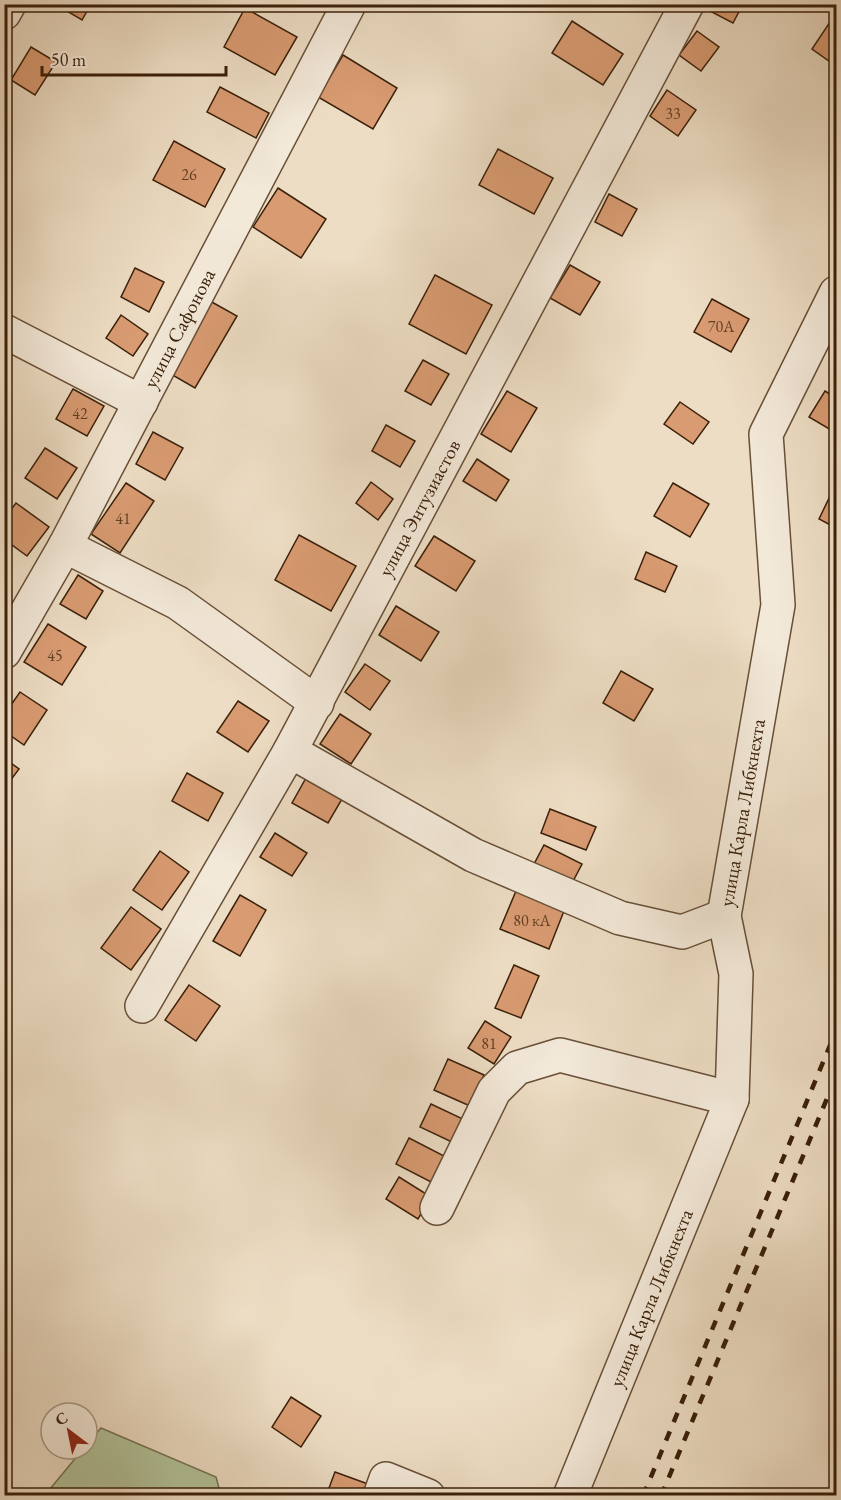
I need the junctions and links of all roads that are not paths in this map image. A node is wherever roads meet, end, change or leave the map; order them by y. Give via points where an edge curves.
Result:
1 (9, 4) edge
2 (349, 4) edge
3 (687, 4) edge
4 (4, 13) edge
5 (837, 293) edge
6 (4, 332) edge
7 (141, 402) junction
8 (65, 546) junction
9 (4, 652) edge
10 (316, 703) junction
11 (290, 751) junction
12 (724, 916) junction
13 (142, 1006) dead end
14 (732, 1099) junction
15 (436, 1208) dead end
16 (380, 1496) edge
17 (428, 1496) edge
18 (570, 1496) edge

1 - 4 street
2 - 7 street, улица Сафонова
3 - 10 street, улица Энтузиастов
5 - 12 street, улица Карла Либкнехта via 766,434 778,605
6 - 7 street
7 - 8 street, улица Сафонова
8 - 9 street, улица Сафонова
8 - 10 street via 178,603
10 - 11 street, улица Энтузиастов
11 - 12 street via 473,855 620,918 682,932
11 - 13 street, улица Энтузиастов
12 - 14 street, улица Карла Либкнехта via 736,974
14 - 15 street via 560,1055 517,1068 494,1090
14 - 18 street, улица Карла Либкнехта
16 - 17 street via 386,1479

